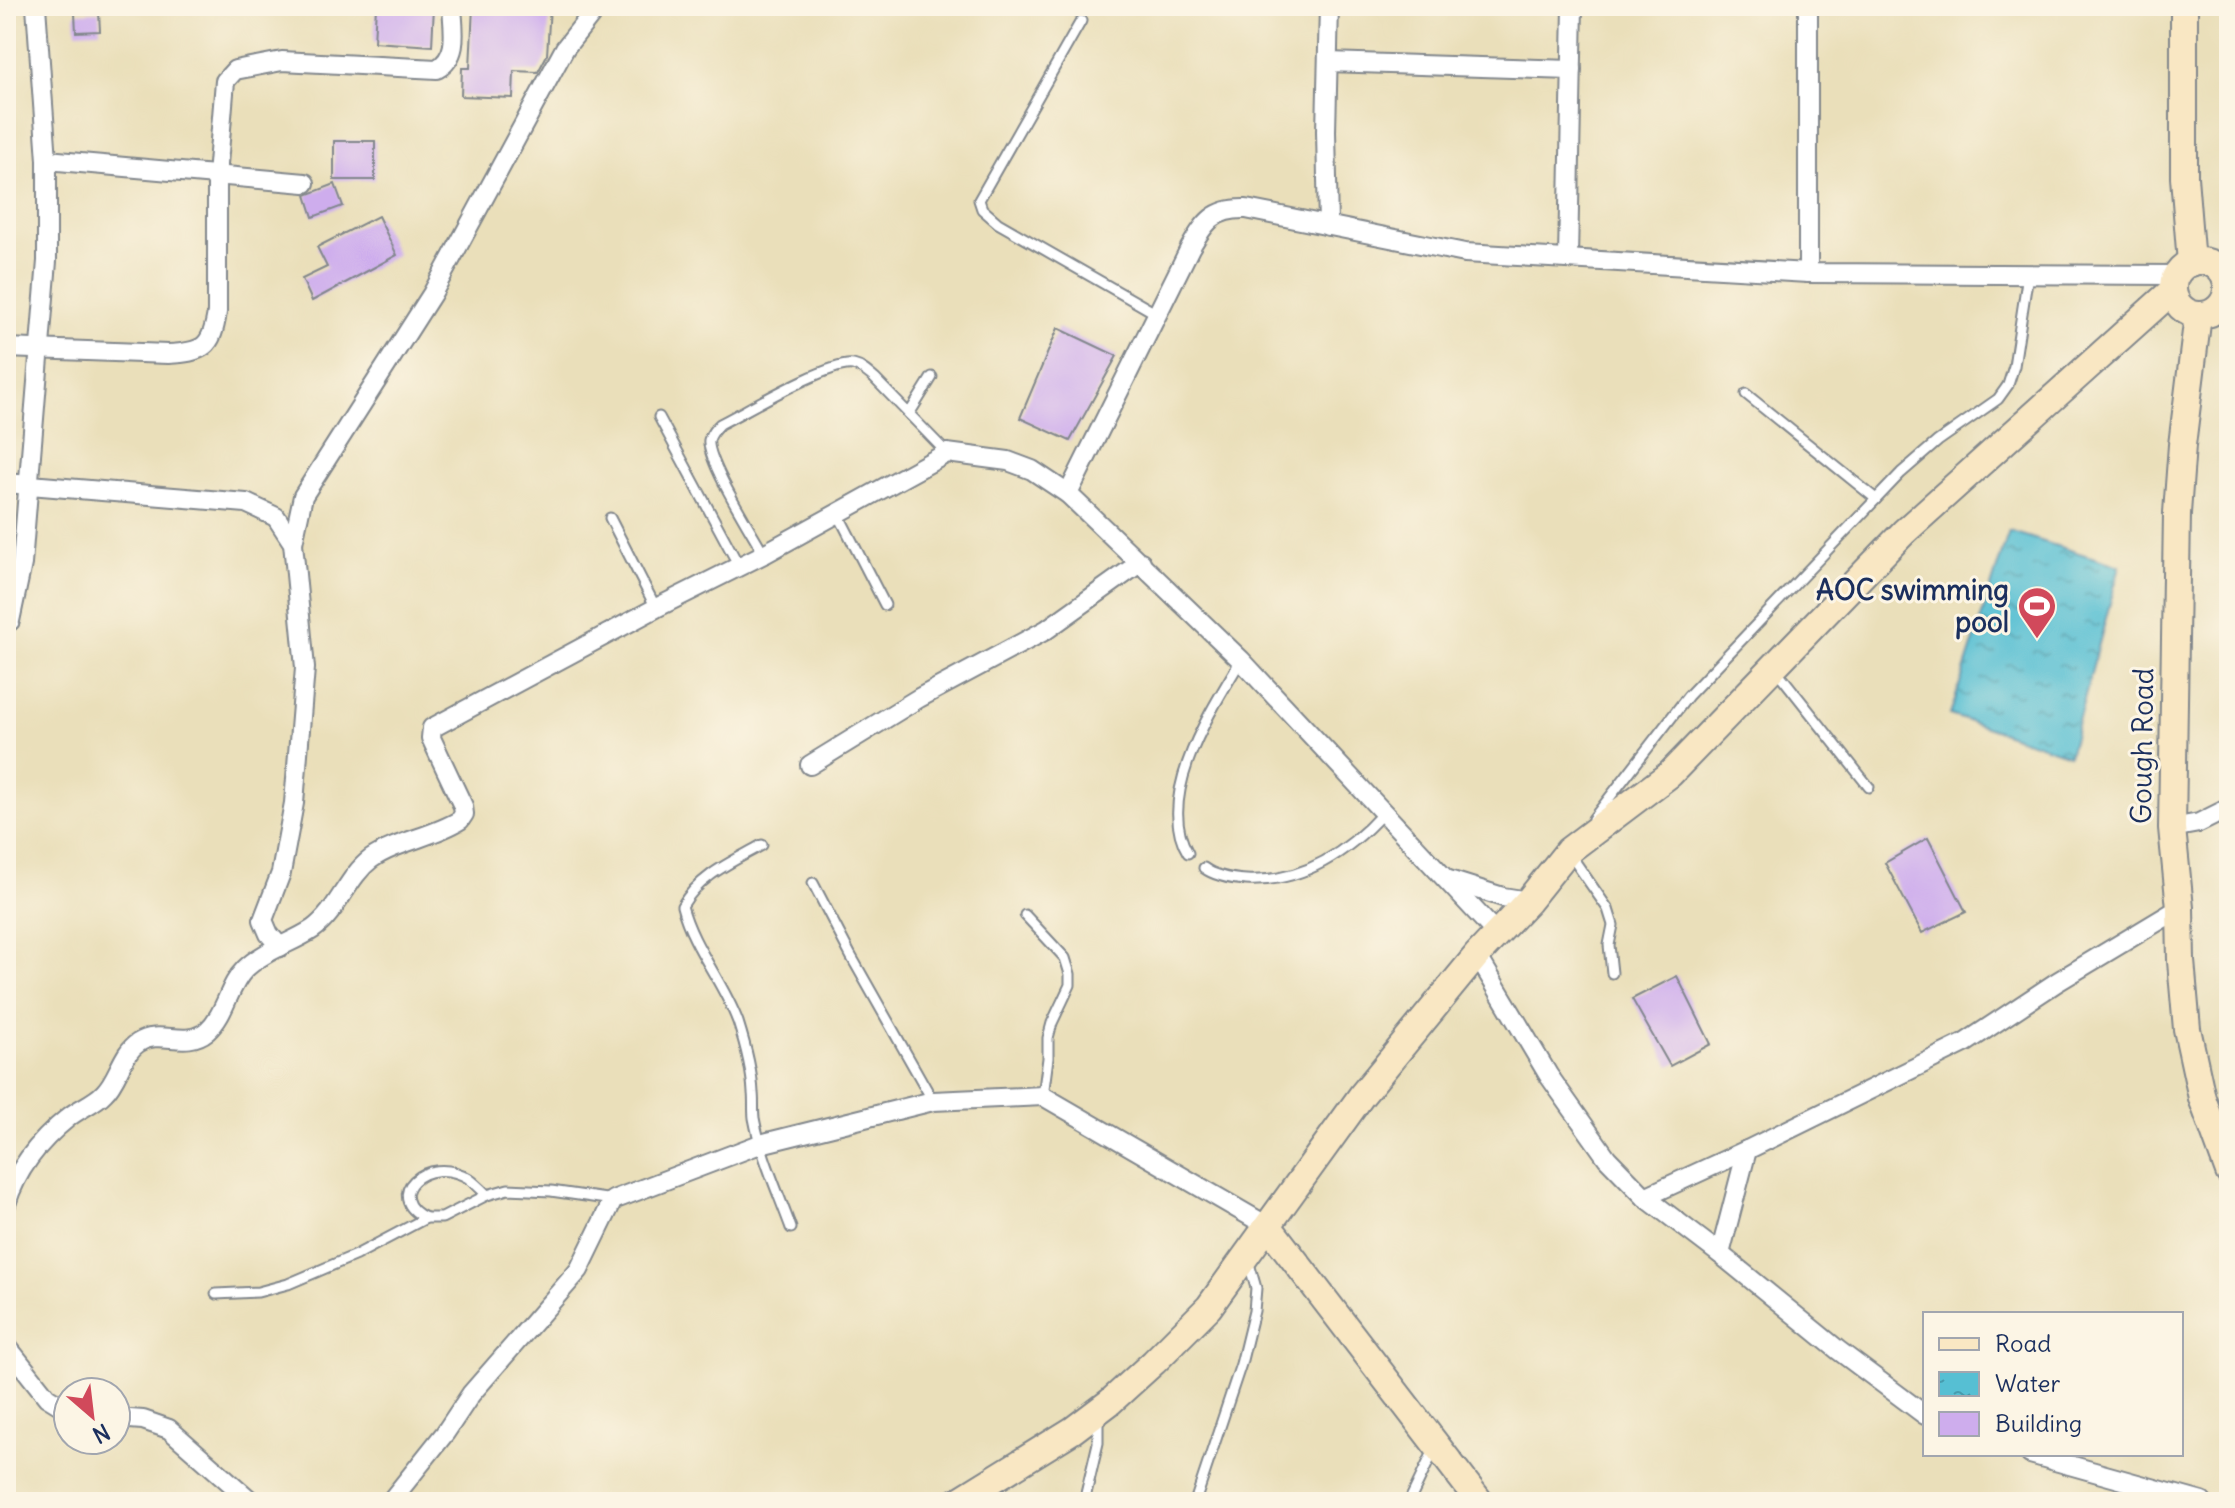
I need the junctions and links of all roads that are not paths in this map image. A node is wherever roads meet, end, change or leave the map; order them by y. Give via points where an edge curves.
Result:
1 (36, 6) edge
2 (452, 6) edge
3 (598, 6) edge
4 (1329, 6) edge
5 (1573, 6) edge
6 (1808, 6) edge
7 (2184, 6) edge
8 (1081, 21) dead end
9 (1328, 62) junction
10 (1572, 70) junction
11 (47, 160) junction
12 (217, 176) junction
13 (305, 183) dead end
14 (1328, 226) junction
15 (1568, 258) junction
16 (2197, 269) edge
17 (1808, 273) junction
18 (2028, 274) junction
19 (1158, 315) junction
20 (2198, 315) junction
21 (6, 348) edge
22 (39, 351) junction
23 (932, 377) dead end
24 (1746, 394) dead end
25 (909, 414) junction
26 (659, 417) dead end
27 (947, 453) junction
28 (6, 483) edge
29 (28, 484) junction
30 (1068, 494) junction
31 (1876, 499) junction
32 (837, 512) junction
33 (610, 518) dead end
34 (293, 543) junction
35 (764, 554) junction
36 (1141, 562) junction
37 (739, 566) junction
38 (885, 605) dead end
39 (656, 608) junction
40 (10, 621) dead end
41 (1241, 660) junction
42 (1774, 666) junction
43 (810, 765) dead end
44 (1869, 787) dead end
45 (2229, 808) edge
46 (1383, 813) junction
47 (2172, 828) junction
48 (762, 845) dead end
49 (1568, 851) junction
50 (1188, 853) dead end
51 (1204, 868) dead end
52 (1446, 879) junction
53 (813, 883) dead end
54 (1528, 901) junction
55 (2180, 908) junction
56 (1025, 915) dead end
57 (1496, 933) junction
58 (280, 947) junction
59 (1477, 955) junction
60 (1612, 973) dead end
61 (1043, 1096) junction
62 (933, 1101) junction
63 (760, 1144) junction
64 (1747, 1150) junction
65 (2229, 1172) edge
66 (487, 1195) junction
67 (1645, 1197) junction
68 (613, 1200) junction
69 (6, 1204) edge
70 (426, 1218) junction
71 (1269, 1227) junction
72 (791, 1228) dead end
73 (1720, 1254) junction
74 (1247, 1256) junction
75 (216, 1294) dead end
76 (6, 1345) edge
77 (52, 1400) edge
78 (1099, 1410) junction
79 (1923, 1414) edge
80 (132, 1420) edge
81 (1437, 1443) junction
82 (2037, 1456) edge
83 (252, 1502) edge
84 (390, 1502) edge
85 (957, 1502) edge
86 (1084, 1502) edge
87 (1195, 1502) edge
88 (1409, 1502) edge
89 (1480, 1502) edge
90 (2202, 1502) edge

1 - 11 street
2 - 12 street via 454,48 437,69 282,61 235,70 225,81
3 - 34 street via 565,48 432,294 303,496
4 - 9 street
5 - 10 street
6 - 17 street
7 - 16 street via 2184,177
8 - 19 lane via 979,200 998,223
9 - 10 street
9 - 14 street
10 - 15 street
11 - 12 street
11 - 22 street via 47,261
12 - 13 street
12 - 22 street via 217,312 206,346 193,353 168,354
14 - 15 street via 1465,253
14 - 19 street via 1246,209 1217,213 1201,229
15 - 17 street
16 - 18 street
16 - 20 street via 2181,307
16 - 20 street via 2225,279 2226,295 2218,308
16 - 42 street via 1904,532
17 - 18 street
18 - 31 lane via 2008,385 1998,399 1938,441
19 - 30 street
20 - 47 street, Gough Road via 2177,513
21 - 22 street
22 - 29 street
23 - 25 lane
24 - 31 lane
25 - 27 lane
25 - 35 lane via 863,368 842,365 720,424 709,441 713,461
26 - 37 lane
27 - 30 street via 1008,461
27 - 32 street
28 - 29 street
29 - 34 street via 246,503 276,517
29 - 40 street via 22,564
30 - 36 street
31 - 49 lane via 1688,696
32 - 35 street
32 - 38 lane
33 - 39 lane
34 - 58 street via 305,668 303,709 281,873 263,920
35 - 37 street
36 - 41 street
36 - 43 street via 1046,630 919,698
37 - 39 street
39 - 58 street via 432,728 431,738 464,814 449,827 374,857 314,928
41 - 46 street
41 - 50 lane via 1191,754 1178,817 1178,833
42 - 44 lane
42 - 49 street via 1670,774
45 - 47 street via 2199,823
46 - 51 lane via 1335,857 1293,875 1236,880
46 - 52 street
47 - 55 street, Gough Road
48 - 63 lane via 707,876 682,906 739,1024
49 - 54 street
49 - 60 lane via 1608,909
52 - 54 street
52 - 57 street
53 - 62 lane
54 - 57 street
55 - 64 street via 1965,1043
55 - 65 street, Gough Road via 2187,1029 2202,1098
56 - 61 lane via 1065,958 1070,974 1048,1038
57 - 59 street
58 - 69 street via 244,969 206,1031 178,1041 164,1036 135,1044 104,1094 67,1119 31,1154 14,1178
59 - 67 street via 1581,1124
59 - 71 street via 1362,1095
61 - 62 street
61 - 71 street
62 - 63 street
63 - 68 street
63 - 72 lane
64 - 67 street
64 - 73 street
66 - 68 lane via 508,1189
66 - 70 lane via 442,1218
66 - 70 lane via 467,1177 428,1171 409,1187 408,1203
67 - 73 street
68 - 84 street via 579,1270 471,1394
70 - 75 lane via 288,1284
71 - 74 street
71 - 81 street
73 - 79 street
74 - 78 street via 1209,1307
74 - 87 lane via 1256,1288 1254,1311
76 - 77 street
78 - 85 street
78 - 86 lane via 1098,1443
80 - 83 street via 169,1429
81 - 88 lane
81 - 89 street
82 - 90 street

